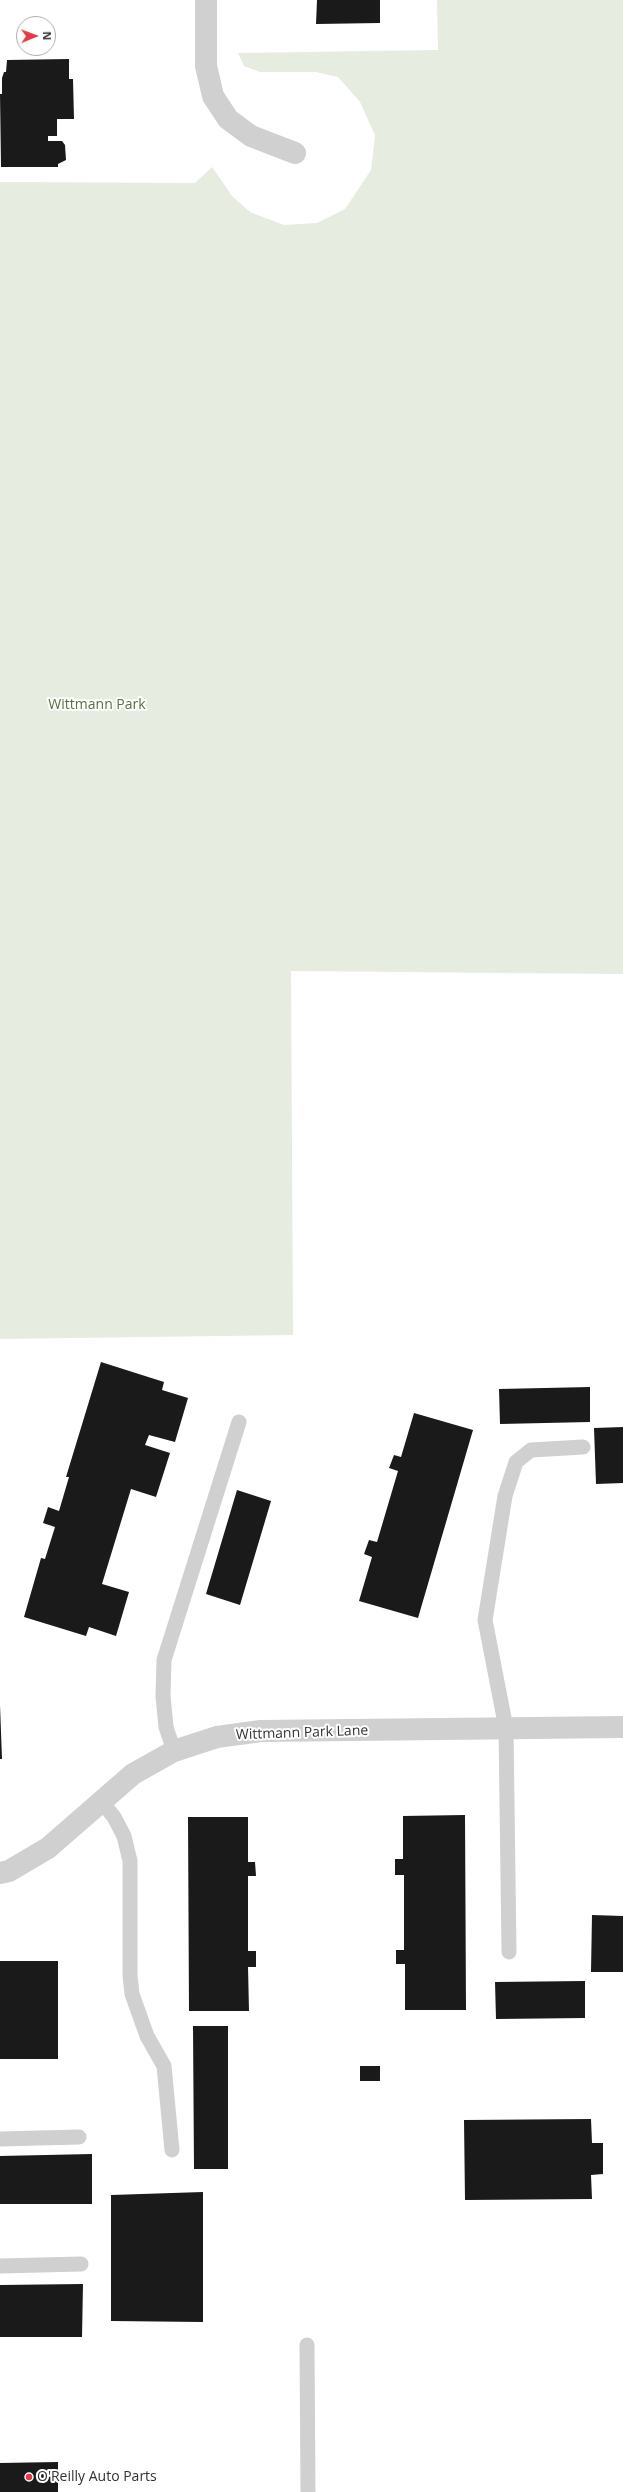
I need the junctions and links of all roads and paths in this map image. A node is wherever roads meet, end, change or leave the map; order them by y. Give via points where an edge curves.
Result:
1 (206, 0) edge
2 (295, 153) dead end
3 (240, 1422) dead end
4 (583, 1447) dead end
5 (623, 1727) edge
6 (506, 1728) junction
7 (174, 1751) junction
8 (102, 1802) junction
9 (0, 1874) edge
10 (508, 1952) dead end
11 (80, 2137) dead end
12 (0, 2139) edge
13 (172, 2150) dead end
14 (80, 2264) dead end
15 (0, 2266) edge
16 (307, 2345) dead end
17 (308, 2492) edge

1 - 2 street via 206,66 213,96 228,119 251,136
3 - 7 lane via 164,1660 165,1720
4 - 6 lane via 531,1450 516,1462 505,1496 485,1620
5 - 6 street, Wittmann Park Lane
6 - 7 street, Wittmann Park Lane via 261,1731 217,1737
6 - 10 lane
7 - 8 street, Wittmann Park Lane via 133,1774
8 - 9 street, Wittmann Park Lane via 48,1848
8 - 13 lane via 124,1836 130,1861 132,1994 147,2036 164,2066
11 - 12 lane
14 - 15 lane
16 - 17 lane

